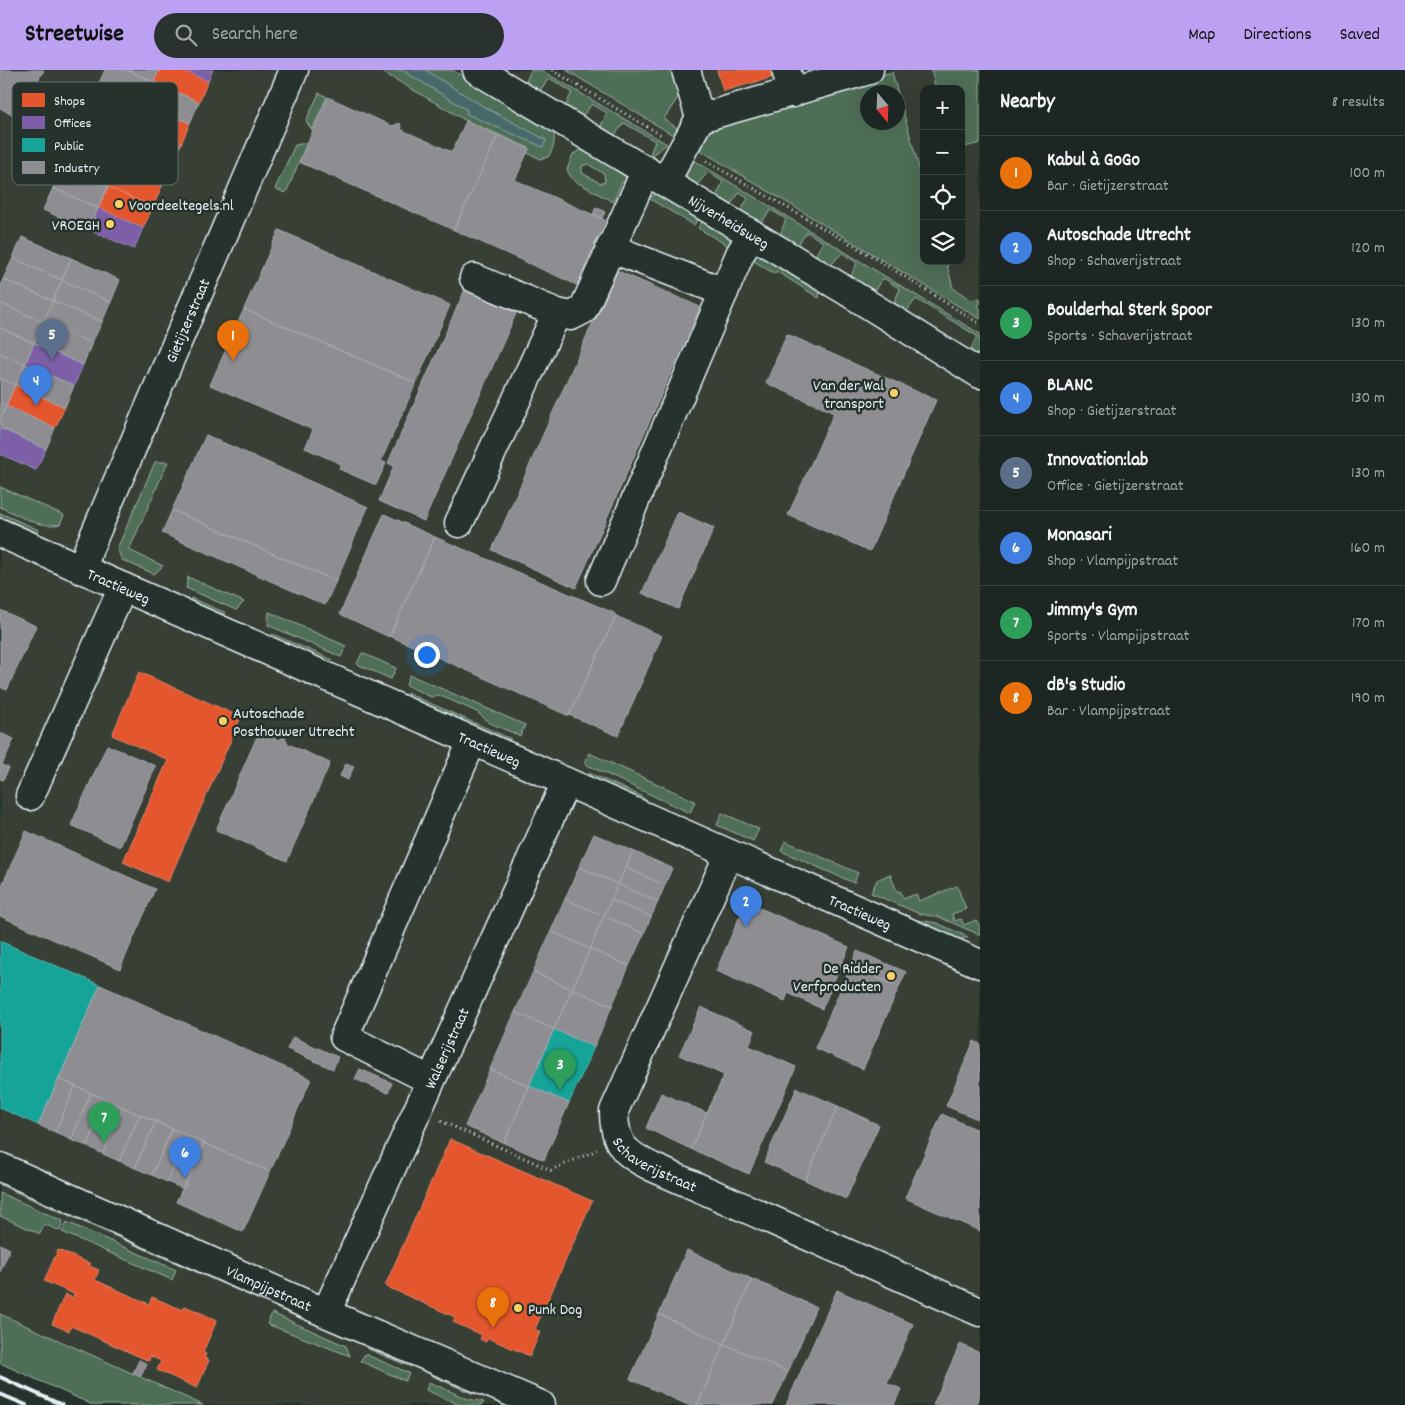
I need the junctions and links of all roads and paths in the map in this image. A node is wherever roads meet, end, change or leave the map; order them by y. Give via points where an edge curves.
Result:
1 (294, 70) edge
2 (477, 70) edge
3 (552, 70) edge
4 (686, 70) edge
5 (869, 70) edge
6 (789, 82) edge
7 (700, 118) junction
8 (684, 148) junction
9 (655, 176) junction
10 (752, 234) junction
11 (610, 248) junction
12 (474, 278) dead end
13 (724, 292) junction
14 (556, 313) junction
15 (980, 324) edge
16 (980, 374) edge
17 (459, 523) dead end
18 (0, 533) edge
19 (82, 570) junction
20 (601, 582) dead end
21 (123, 587) junction
22 (472, 741) junction
23 (566, 782) junction
24 (30, 796) dead end
25 (729, 854) junction
26 (980, 964) edge
27 (430, 1080) junction
28 (416, 1111) junction
29 (618, 1140) junction
30 (0, 1167) edge
31 (980, 1312) edge
32 (326, 1313) junction
33 (541, 1405) edge

1 - 19 street, Gietijzerstraat
2 - 9 street, Nijverheidsweg
3 - 8 path
4 - 7 street
5 - 6 street
6 - 7 street
7 - 8 street
8 - 9 street
8 - 15 path via 870,255
9 - 10 street, Nijverheidsweg
9 - 11 street
10 - 13 street
10 - 16 street, Nijverheidsweg
11 - 13 street
11 - 14 street via 583,310 571,316
12 - 14 street
13 - 20 street
14 - 17 street
18 - 19 street, Tractieweg
19 - 21 street, Tractieweg
21 - 22 street, Tractieweg
21 - 24 street
22 - 23 street, Tractieweg
22 - 27 street via 344,1037
23 - 25 street, Tractieweg
23 - 27 street, Walserijstraat
25 - 26 street, Tractieweg
25 - 29 street, Schaverijstraat via 614,1111
27 - 28 street, Walserijstraat
28 - 29 path via 552,1170
28 - 32 street, Walserijstraat
29 - 31 street, Schaverijstraat via 624,1150 652,1167
30 - 32 street, Vlampijpstraat
32 - 33 street, Vlampijpstraat

